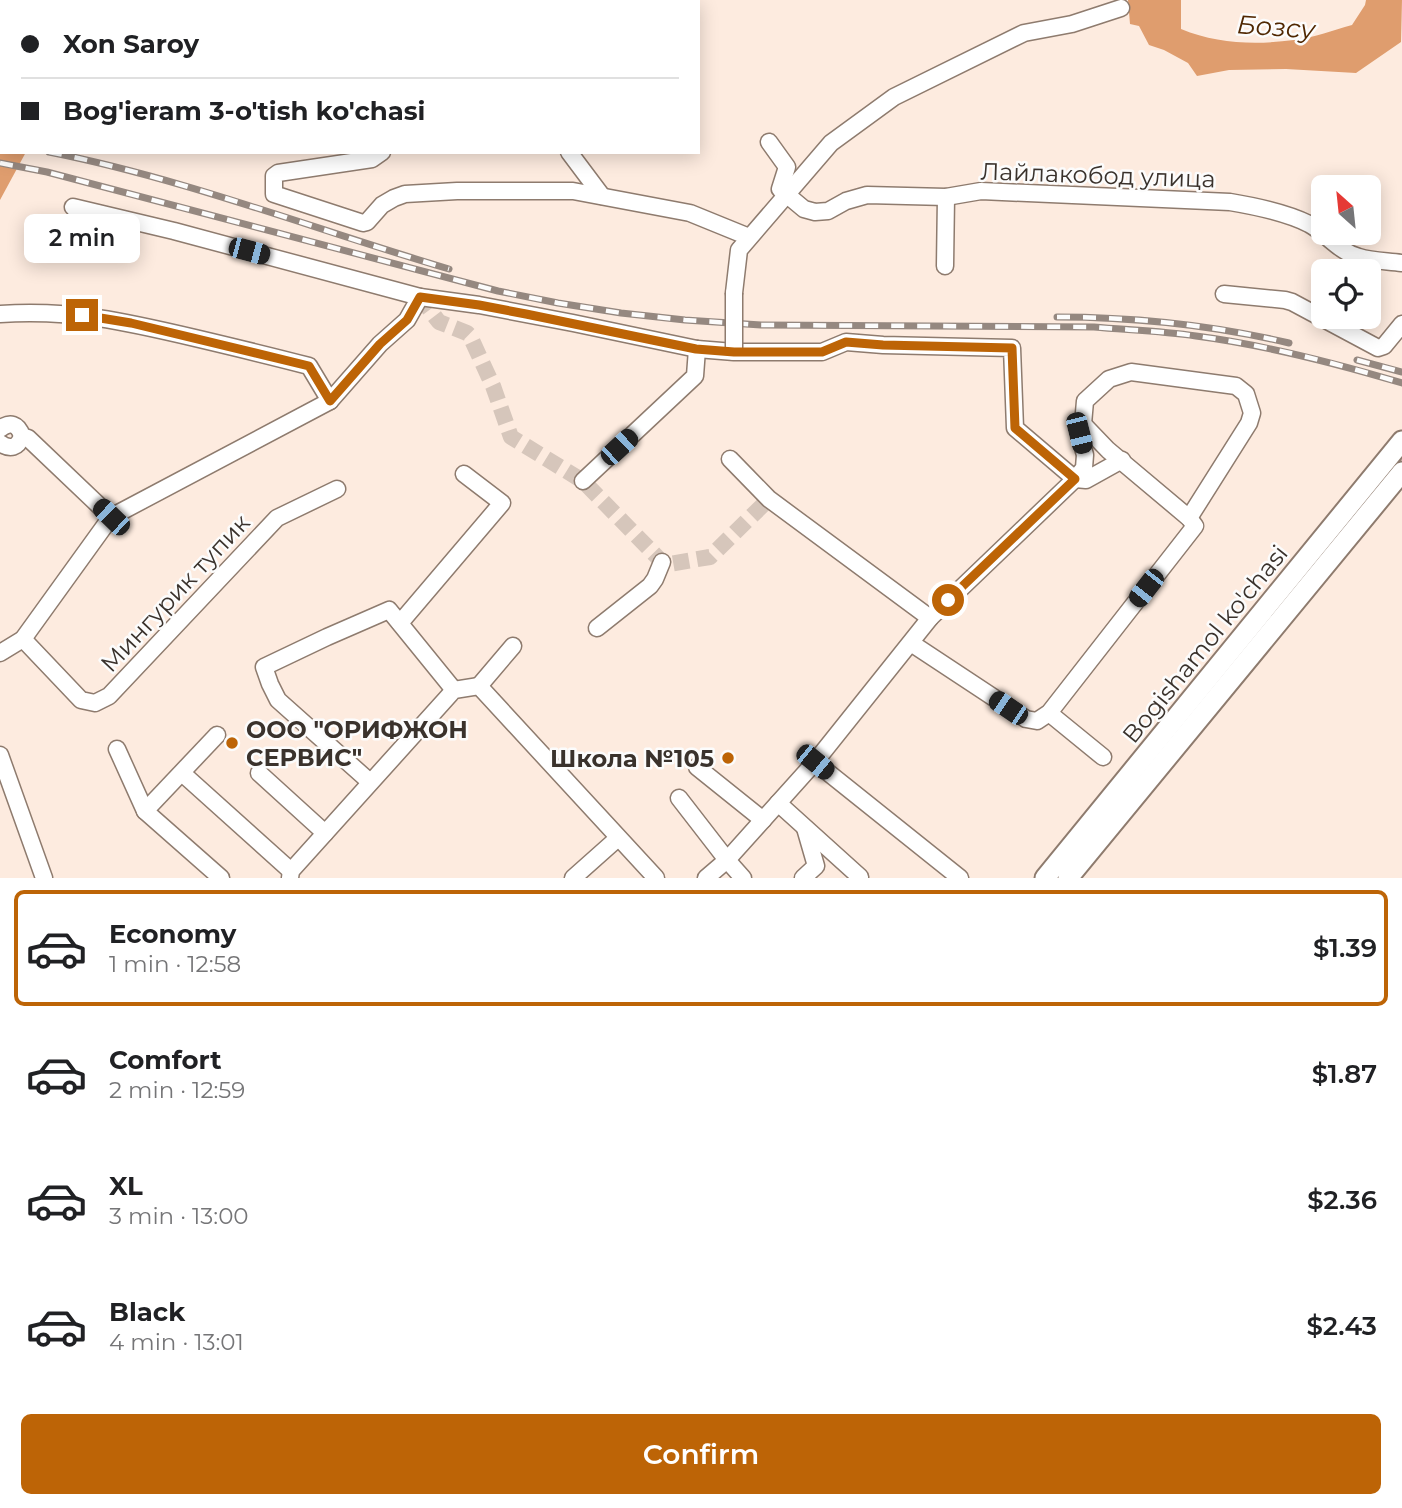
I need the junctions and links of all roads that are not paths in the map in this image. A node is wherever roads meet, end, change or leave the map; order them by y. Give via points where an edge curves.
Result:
1 (1121, 8) dead end
2 (769, 142) dead end
3 (379, 154) edge
4 (570, 154) edge
5 (602, 196) junction
6 (787, 196) junction
7 (946, 197) junction
8 (73, 207) dead end
9 (749, 237) junction
10 (1402, 263) edge
11 (945, 267) dead end
12 (1224, 294) dead end
13 (420, 297) junction
14 (0, 314) edge
15 (1402, 324) edge
16 (696, 349) junction
17 (734, 352) junction
18 (330, 401) junction
19 (1083, 424) junction
20 (0, 429) edge
21 (22, 436) junction
22 (1402, 442) edge
23 (0, 443) edge
24 (730, 459) dead end
25 (1122, 460) junction
26 (1402, 472) edge
27 (464, 474) dead end
28 (1075, 479) junction
29 (583, 481) dead end
30 (337, 489) dead end
31 (111, 517) junction
32 (1189, 518) junction
33 (662, 562) dead end
34 (930, 618) junction
35 (400, 624) junction
36 (597, 628) dead end
37 (23, 639) junction
38 (911, 643) junction
39 (513, 646) dead end
40 (0, 653) edge
41 (479, 686) junction
42 (454, 690) junction
43 (1049, 713) junction
44 (217, 735) dead end
45 (117, 749) dead end
46 (0, 755) edge
47 (1102, 757) dead end
48 (815, 762) junction
49 (697, 766) dead end
50 (182, 773) junction
51 (259, 773) dead end
52 (370, 782) junction
53 (679, 798) dead end
54 (778, 803) junction
55 (145, 811) junction
56 (763, 820) junction
57 (805, 828) junction
58 (326, 832) junction
59 (618, 838) junction
60 (727, 860) junction
61 (290, 874) edge
62 (860, 877) edge
63 (44, 878) edge
64 (221, 878) edge
65 (573, 878) edge
66 (656, 878) edge
67 (706, 878) edge
68 (743, 878) edge
69 (803, 878) edge
70 (960, 878) edge
71 (1045, 878) edge
72 (1068, 878) edge

1 - 6 street via 1024,33 894,97 831,144
2 - 6 street via 787,167 780,189
3 - 5 street via 372,159 278,173 274,194 363,223 382,205 405,194 573,191
4 - 5 street
5 - 9 street via 690,213
6 - 7 street, Лайлакобод улица via 816,212 867,195
6 - 9 street
7 - 10 street, Лайлакобод улица via 981,191 1242,204 1308,224 1347,253
7 - 11 street
8 - 13 street
9 - 17 street, bridge via 739,250
12 - 15 street via 1292,302 1378,348
13 - 16 street
13 - 18 street via 407,320
14 - 18 street via 68,313 119,321 309,366
16 - 17 street
16 - 29 street via 695,376
17 - 28 street via 822,352 846,342 1012,348 1015,428
18 - 31 street
19 - 25 street
19 - 28 street via 1079,433 1084,468
19 - 32 street via 1085,401 1109,379 1130,372 1236,386 1246,394 1252,414 1249,423
20 - 21 street via 14,425
21 - 23 street via 14,448
21 - 31 street
22 - 71 main road, Bogishamol ko'chasi
24 - 34 street via 769,499
25 - 28 street via 1086,480
25 - 32 street
26 - 72 main road, Bogishamol ko'chasi
27 - 35 street via 502,503
28 - 34 street
30 - 37 street, Мингурик тупик via 277,518 109,696 95,703 81,700
31 - 37 street
32 - 43 street via 1195,526
33 - 36 street via 650,586
34 - 38 street
35 - 42 street
35 - 52 street via 389,610 264,667 278,700
37 - 40 street
38 - 43 street via 1026,719 1037,721
38 - 48 street
39 - 41 street
41 - 42 street
41 - 59 street
42 - 52 street
43 - 47 street
44 - 50 street
45 - 55 street
46 - 63 street
48 - 54 street
48 - 70 street
49 - 56 street
50 - 55 street
50 - 61 street
51 - 58 street
52 - 58 street
53 - 60 street
54 - 56 street
54 - 57 street
55 - 64 street
56 - 60 street
57 - 62 street
57 - 69 street via 816,866
58 - 61 street
59 - 65 street
59 - 66 street
60 - 67 street
60 - 68 street

